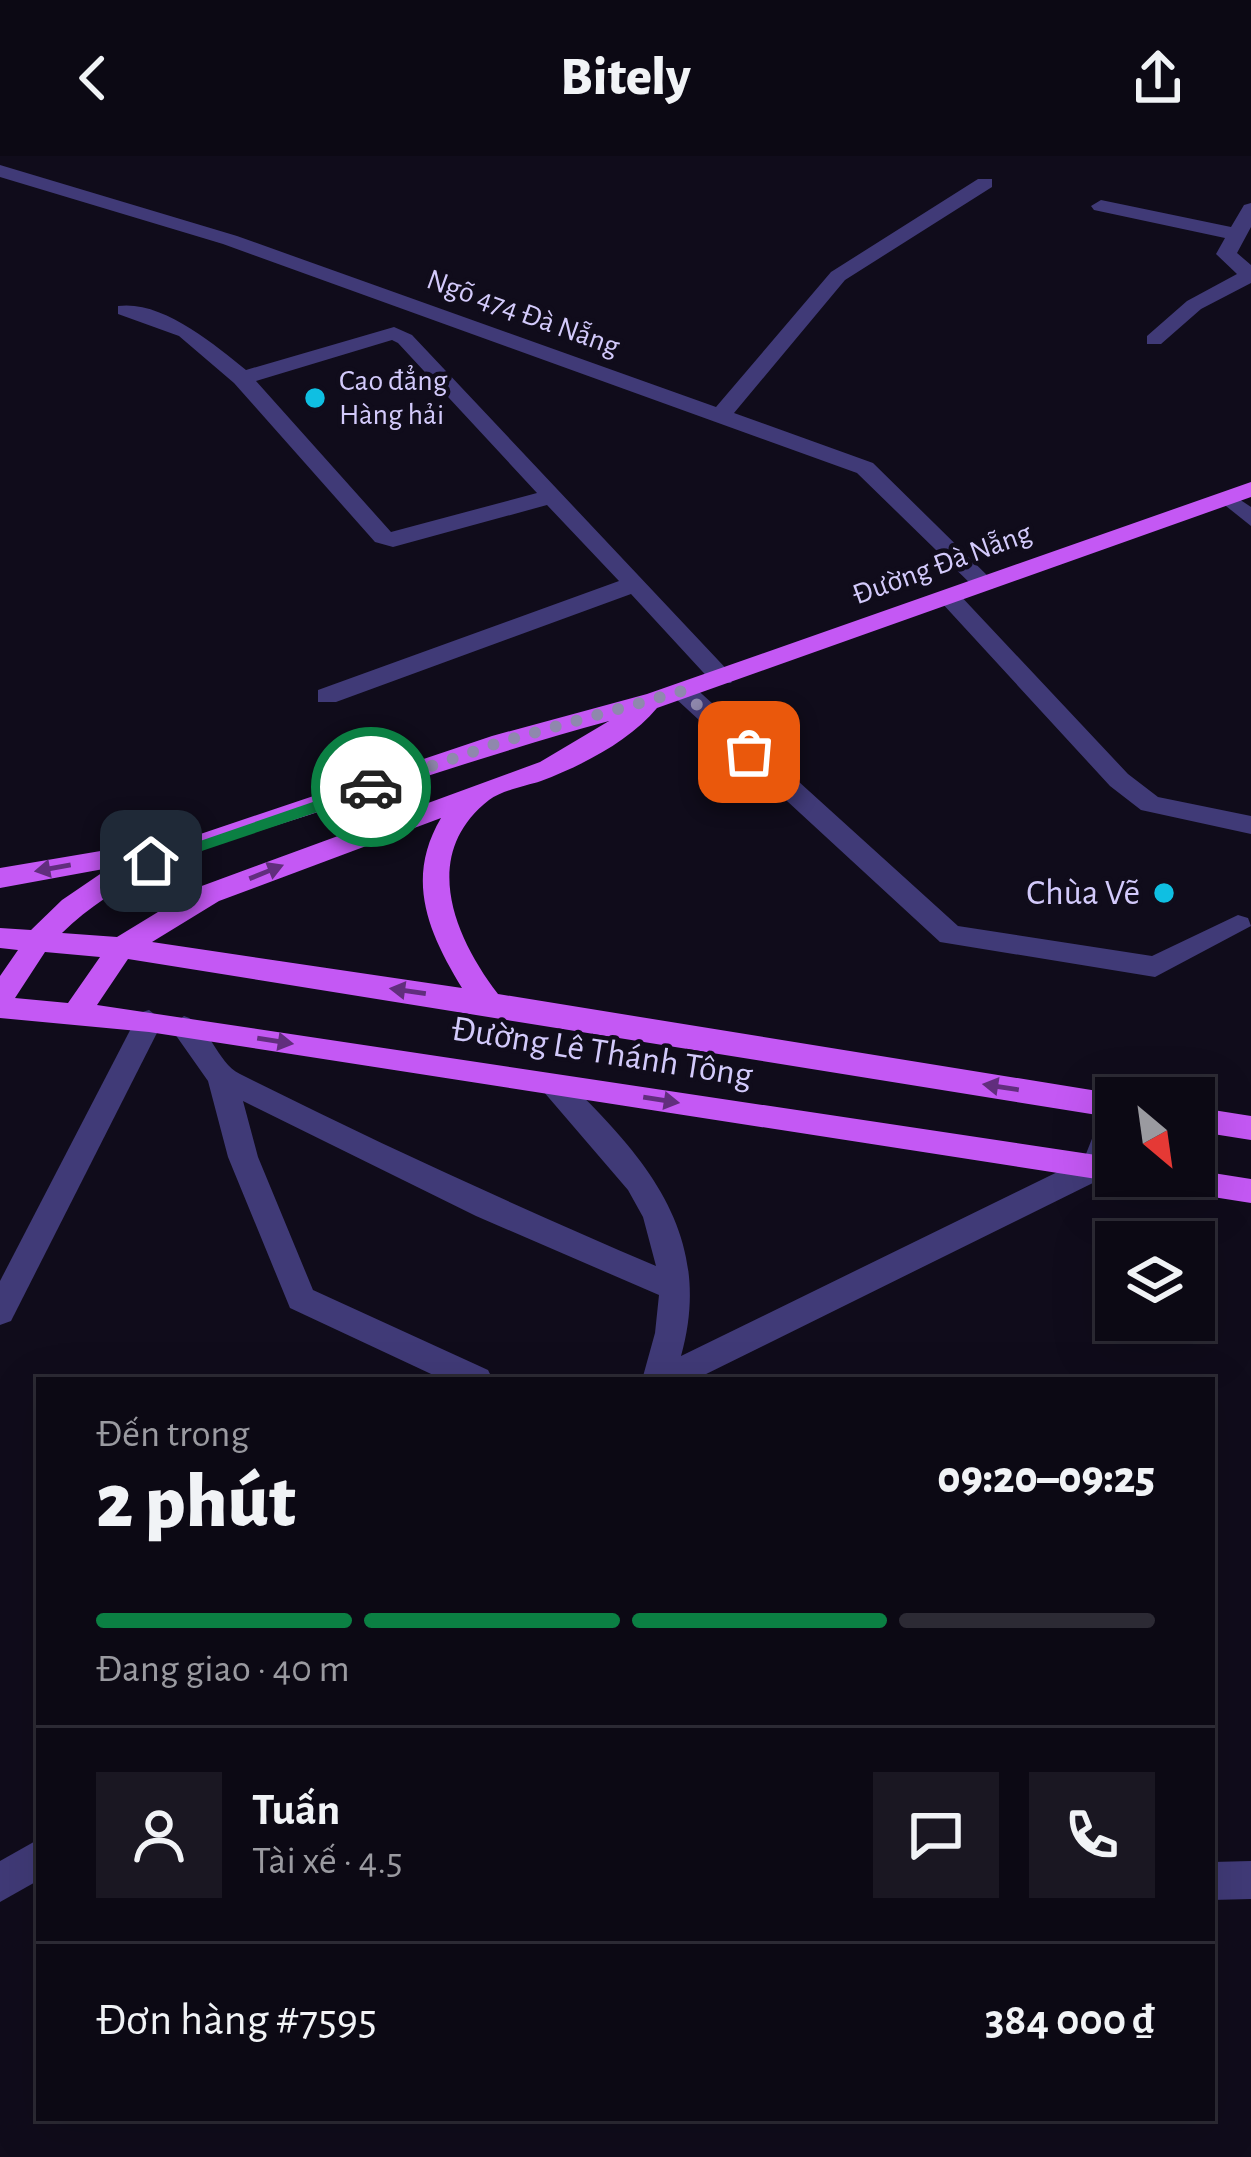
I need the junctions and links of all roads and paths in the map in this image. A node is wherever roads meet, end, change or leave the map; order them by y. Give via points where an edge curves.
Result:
1 (0, 171) edge
2 (985, 183) dead end
3 (1101, 206) dead end
4 (1251, 209) edge
5 (1237, 234) junction
6 (1251, 275) edge
7 (125, 310) dead end
8 (1154, 340) dead end
9 (242, 378) junction
10 (721, 415) junction
11 (1239, 494) edge
12 (553, 496) junction
13 (1251, 519) edge
14 (635, 584) junction
15 (984, 584) junction
16 (949, 597) junction
17 (722, 677) junction
18 (682, 691) junction
19 (327, 696) dead end
20 (655, 700) junction
21 (500, 785) junction
22 (1251, 825) edge
23 (189, 845) junction
24 (0, 878) edge
25 (1238, 925) dead end
26 (0, 938) edge
27 (40, 938) junction
28 (121, 948) junction
29 (0, 998) edge
30 (489, 1003) junction
31 (0, 1007) edge
32 (76, 1013) junction
33 (149, 1021) junction
34 (184, 1027) junction
35 (223, 1078) junction
36 (552, 1084) junction
37 (1095, 1104) edge
38 (1215, 1122) edge
39 (1251, 1128) edge
40 (1095, 1166) edge
41 (1095, 1173) edge
42 (1215, 1185) edge
43 (1251, 1190) edge
44 (679, 1290) junction
45 (0, 1312) edge
46 (470, 1377) edge
47 (661, 1377) edge
48 (666, 1377) edge
49 (36, 1860) edge
50 (1251, 1880) edge
51 (1215, 1881) edge
52 (0, 1883) edge

1 - 10 lane, Ngõ 474 Đà Nẵng via 230,240
2 - 10 lane via 838,276
3 - 5 lane
4 - 5 lane
5 - 6 lane via 1226,254
6 - 8 lane via 1194,305
7 - 9 lane via 186,332
9 - 12 lane via 394,333
9 - 12 lane via 383,537
10 - 15 lane, Ngõ 474 Đà Nẵng via 865,468
11 - 13 lane
11 - 15 main road, Đường Đà Nẵng
12 - 14 lane
14 - 17 lane
14 - 19 lane
15 - 16 main road, Đường Đà Nẵng
16 - 17 main road, Đường Đà Nẵng
16 - 22 lane via 1150,804
17 - 18 main road, Đường Đà Nẵng
18 - 20 main road, Đường Đà Nẵng
18 - 25 lane via 950,935 1155,967
20 - 21 main road, Đường Đà Nẵng via 592,747
20 - 23 main road, Đường Đà Nẵng
28 -> 21 main road, Đường Đà Nẵng via 209,894
21 - 30 main road via 442,833 434,865 447,942
23 -> 24 main road
23 - 27 main road, Đường Đà Nẵng via 112,878
26 - 27 main road, Đường Lê Thánh Tông
27 - 28 main road, Đường Lê Thánh Tông
27 - 29 main road, Đường Đà Nẵng
30 -> 28 main road, Đường Lê Thánh Tông
28 - 32 main road, Đường Đà Nẵng
37 -> 30 main road, Đường Lê Thánh Tông
31 - 32 main road, Đường Lê Thánh Tông
32 - 33 main road, Đường Lê Thánh Tông
33 - 34 main road, Đường Lê Thánh Tông
33 - 45 lane
34 - 35 lane
34 -> 36 main road, Đường Lê Thánh Tông
35 - 44 lane
35 - 46 lane via 243,1157 301,1299
36 -> 40 main road, Đường Lê Thánh Tông
36 - 44 lane via 614,1141 637,1175
38 - 39 main road
41 - 48 lane
42 - 43 main road
44 - 47 lane
49 - 52 lane
50 - 51 lane

